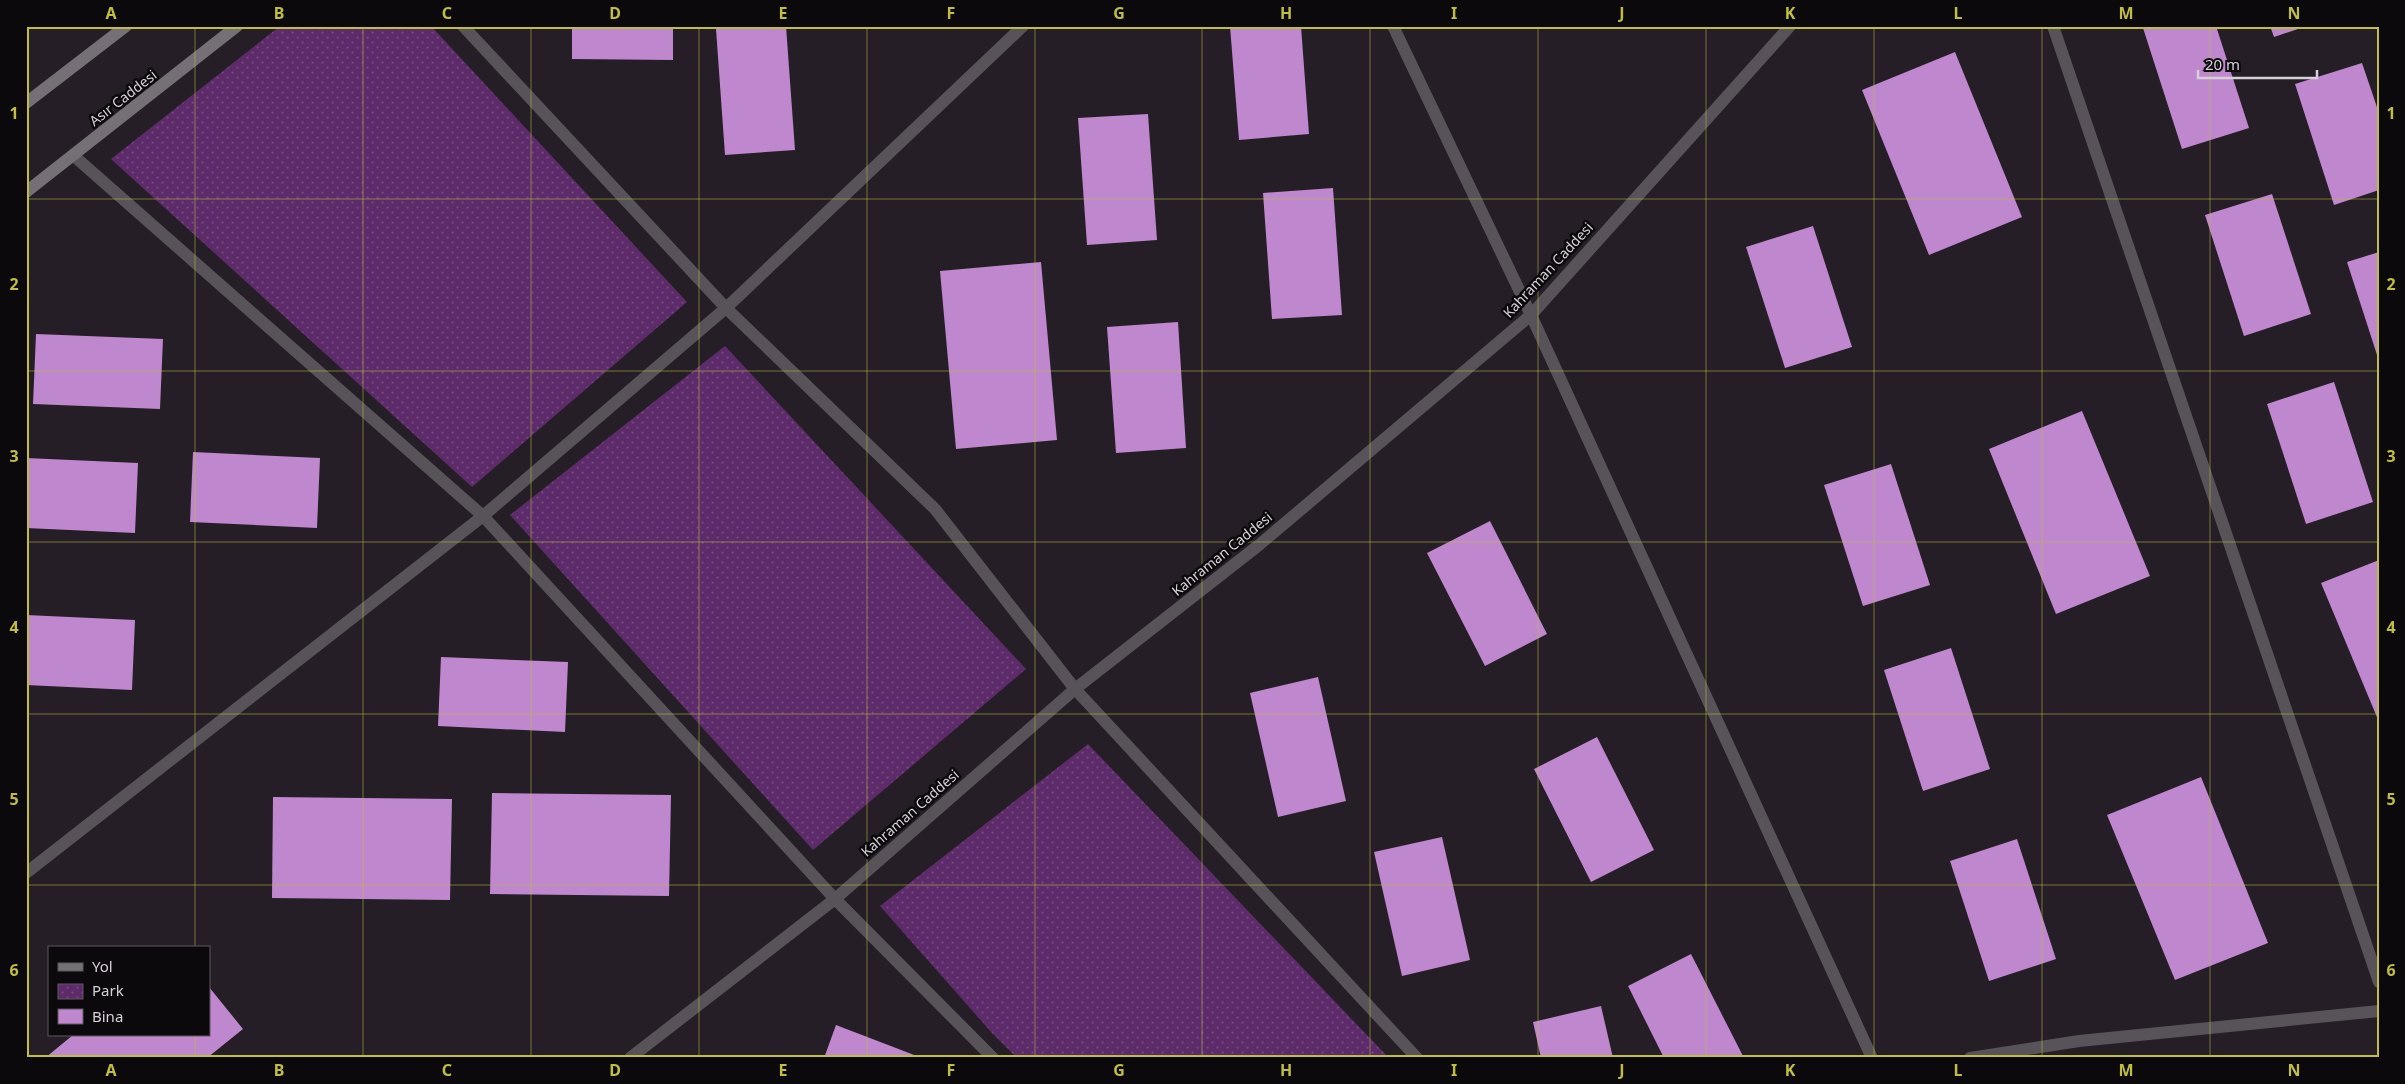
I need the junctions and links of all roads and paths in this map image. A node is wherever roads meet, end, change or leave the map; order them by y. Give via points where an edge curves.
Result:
1 (126, 26) edge
2 (238, 26) edge
3 (464, 26) edge
4 (1024, 26) edge
5 (1393, 26) edge
6 (1790, 26) edge
7 (2053, 26) edge
8 (26, 104) edge
9 (74, 156) junction
10 (26, 192) edge
11 (726, 308) junction
12 (1530, 314) junction
13 (483, 516) junction
14 (1075, 689) junction
15 (26, 873) edge
16 (835, 899) junction
17 (2379, 982) edge
18 (2379, 1011) edge
19 (630, 1058) edge
20 (993, 1058) edge
21 (1417, 1058) edge
22 (1872, 1058) edge
23 (1970, 1058) edge

1 - 8 street
2 - 9 street, Asır Caddesi
3 - 11 street
4 - 11 street
5 - 12 street
6 - 12 street, Kahraman Caddesi
7 - 17 street
9 - 10 street, Asır Caddesi
9 - 13 street
11 - 13 street
11 - 14 street via 935,509
12 - 14 street, Kahraman Caddesi via 1259,545
12 - 22 street
13 - 15 street
13 - 16 street
14 - 16 street, Kahraman Caddesi
14 - 21 street
16 - 19 street, Kahraman Caddesi
16 - 20 street
18 - 23 street via 2079,1041

